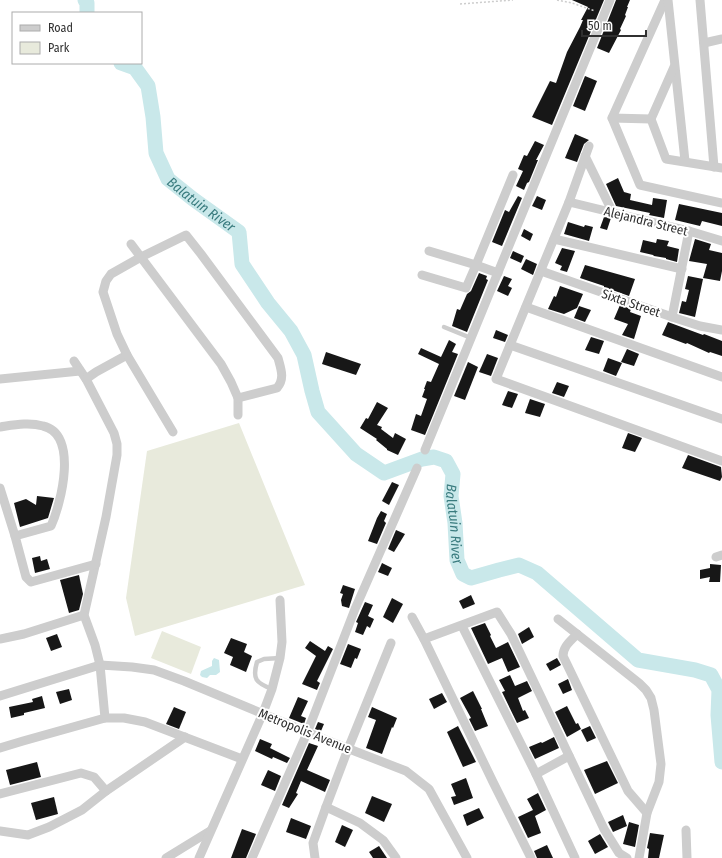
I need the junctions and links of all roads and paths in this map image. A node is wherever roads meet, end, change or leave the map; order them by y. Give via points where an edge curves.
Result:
1 (512, 0) edge
2 (557, 0) edge
3 (610, 0) edge
4 (665, 0) edge
5 (668, 0) edge
6 (700, 0) edge
7 (460, 4) dead end
8 (604, 14) junction
9 (722, 39) edge
10 (704, 43) junction
11 (674, 66) junction
12 (612, 118) junction
13 (651, 119) junction
14 (589, 146) dead end
15 (585, 156) junction
16 (685, 161) junction
17 (718, 167) edge
18 (513, 175) dead end
19 (569, 202) junction
20 (722, 203) edge
21 (613, 213) junction
22 (689, 231) junction
23 (554, 239) junction
24 (722, 241) edge
25 (131, 244) dead end
26 (429, 251) dead end
27 (141, 257) junction
28 (476, 265) junction
29 (682, 269) junction
30 (541, 271) junction
31 (498, 273) junction
32 (422, 275) dead end
33 (526, 307) junction
34 (672, 317) junction
35 (444, 327) dead end
36 (722, 330) edge
37 (471, 338) junction
38 (510, 345) junction
39 (127, 355) junction
40 (74, 361) dead end
41 (80, 371) junction
42 (722, 377) edge
43 (0, 379) edge
44 (86, 379) junction
45 (238, 398) junction
46 (238, 415) dead end
47 (722, 419) edge
48 (0, 427) edge
49 (173, 432) dead end
50 (425, 450) dead end
51 (722, 461) edge
52 (417, 468) dead end
53 (0, 488) edge
54 (15, 536) junction
55 (96, 564) junction
56 (280, 600) dead end
57 (84, 616) junction
58 (412, 617) dead end
59 (558, 619) dead end
60 (462, 626) junction
61 (577, 634) junction
62 (0, 639) edge
63 (424, 639) junction
64 (391, 643) dead end
65 (280, 658) junction
66 (100, 665) junction
67 (272, 689) junction
68 (0, 696) edge
69 (263, 713) junction
70 (105, 718) junction
71 (307, 733) junction
72 (186, 737) junction
73 (0, 748) edge
74 (348, 749) junction
75 (569, 756) junction
76 (242, 759) junction
77 (536, 774) junction
78 (106, 791) junction
79 (0, 794) edge
80 (326, 807) junction
81 (647, 813) junction
82 (686, 830) dead end
83 (0, 831) edge
84 (210, 831) junction
85 (166, 858) edge
86 (199, 858) edge
87 (252, 858) edge
88 (316, 858) edge
89 (396, 858) edge
90 (467, 858) edge
91 (531, 858) edge
92 (575, 858) edge
93 (628, 858) edge
94 (639, 858) edge
95 (687, 858) edge

1 - 7 path
2 - 8 path
3 - 8 street
4 - 12 street
5 - 11 street
6 - 10 street
8 - 31 street
9 - 10 street
10 - 17 street
11 - 13 street
11 - 16 street
12 - 13 street
12 - 20 street via 640,185
13 - 16 street via 666,159
14 - 15 street
15 - 19 street
15 - 21 street
16 - 17 street
18 - 28 street
19 - 21 street, Alejandra Street
19 - 23 street
21 - 22 street, Alejandra Street
22 - 24 street, Alejandra Street
22 - 29 street
23 - 29 street
23 - 30 street
25 - 27 street
26 - 28 street
27 - 39 street via 111,274 103,292
27 - 45 street via 221,364
27 - 45 street via 186,236 278,358 282,378 277,388
28 - 31 street
28 - 32 street via 466,288
29 - 34 street
30 - 33 street
30 - 34 street, Sixta Street
31 - 37 street
33 - 38 street
33 - 42 street
34 - 36 street, Sixta Street
35 - 37 lane
37 - 50 street
38 - 47 street
38 - 51 street via 496,379
39 - 44 street
39 - 49 street
40 - 41 street
41 - 43 street
41 - 44 street
44 - 55 street via 114,433 117,450
45 - 46 street
48 - 54 street via 20,424 44,426 56,433 64,449 65,477 52,526
52 - 71 street via 355,609
53 - 54 street
54 - 55 street via 26,577 31,582
55 - 57 street
56 - 65 street
57 - 62 street
57 - 66 street
58 - 63 street
59 - 61 street
60 - 63 street
60 - 75 street via 498,612
60 - 77 street
61 - 81 street via 564,649 563,656 628,791
61 - 81 street via 639,682 651,698 661,764 659,782
63 - 91 street
64 - 74 street
65 - 67 street
65 - 67 lane via 264,658 257,662 254,671 256,679
66 - 68 street
66 - 69 street, Metropolis Avenue via 154,670
66 - 70 street
67 - 69 street
69 - 71 street, Metropolis Avenue
69 - 76 street
70 - 72 street via 145,722
70 - 73 street
71 - 74 street, Metropolis Avenue
71 - 87 street
72 - 76 street
72 - 78 street
74 - 80 street
74 - 90 street, Metropolis Avenue via 406,771 429,789
75 - 77 street
75 - 93 street via 604,829 619,853
76 - 84 street
77 - 92 street
78 - 79 street via 94,777 81,773
78 - 83 street via 82,810 28,835
80 - 88 street via 313,843
80 - 89 street via 360,823 383,840
81 - 94 street
82 - 95 street
84 - 85 street
84 - 86 street

